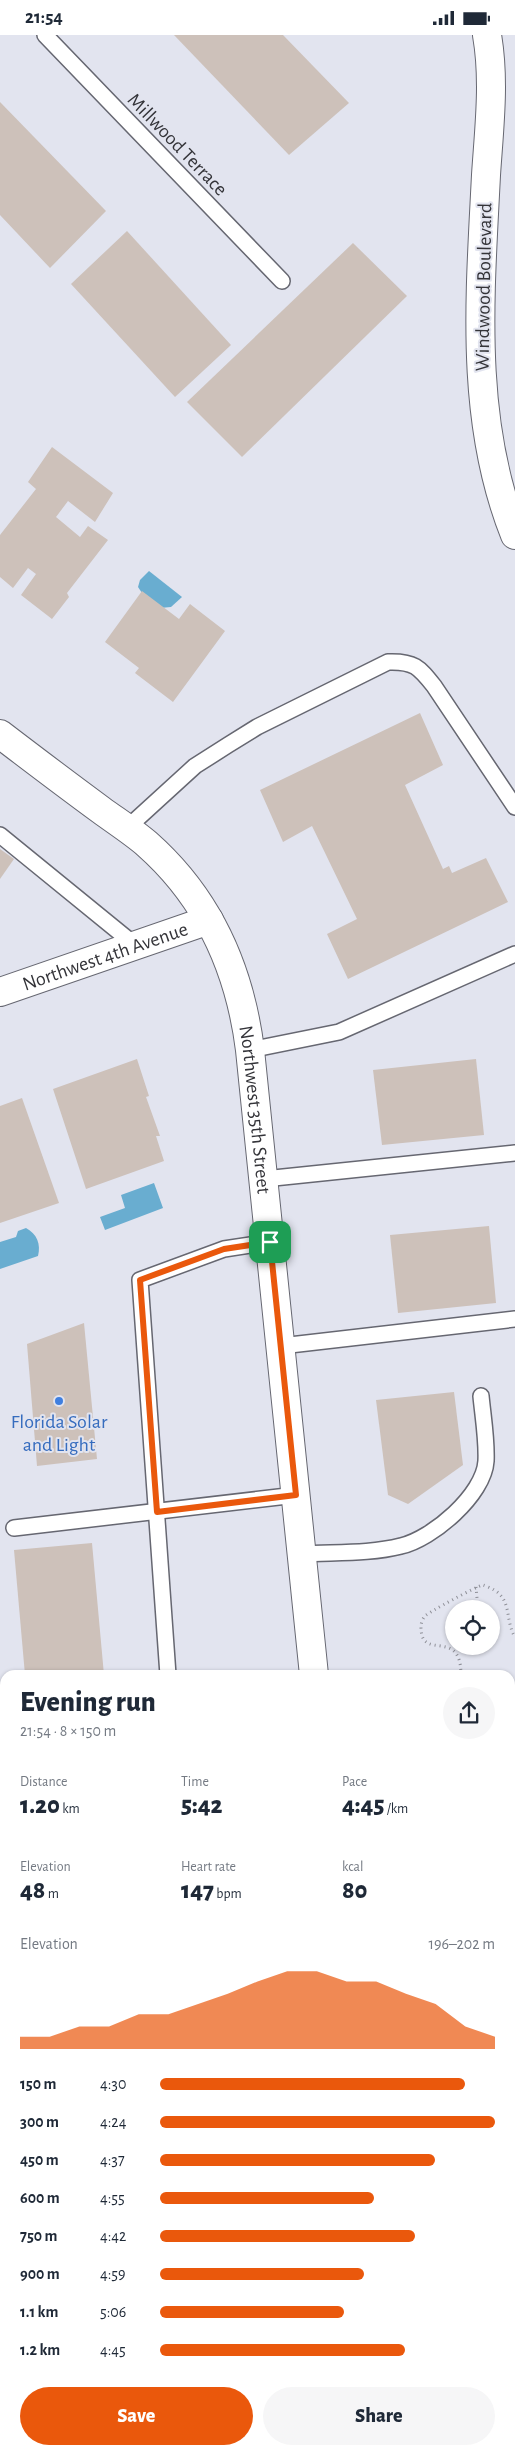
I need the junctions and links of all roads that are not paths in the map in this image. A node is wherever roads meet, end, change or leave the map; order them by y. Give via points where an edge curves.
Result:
1 (45, 35) edge
2 (487, 35) edge
3 (282, 281) dead end
4 (515, 535) edge
5 (0, 735) edge
6 (515, 807) edge
7 (126, 829) junction
8 (0, 835) edge
9 (209, 920) junction
10 (135, 945) junction
11 (515, 954) edge
12 (0, 992) edge
13 (250, 1050) junction
14 (515, 1153) edge
15 (264, 1179) junction
16 (270, 1242) junction
17 (515, 1319) edge
18 (281, 1347) junction
19 (482, 1396) dead end
20 (296, 1495) junction
21 (157, 1512) junction
22 (14, 1528) dead end
23 (302, 1554) junction
24 (168, 1670) edge
25 (314, 1670) edge

1 - 3 lane, Millwood Terrace
2 - 4 street, Windwood Boulevard via 491,85 479,317 482,389 493,460
5 - 7 street, Northwest 35th Street
6 - 7 lane via 421,670 407,661 388,662 256,727 195,766
7 - 9 street, Northwest 35th Street via 170,867
8 - 10 lane
9 - 10 street, Northwest 4th Avenue
9 - 13 street, Northwest 35th Street via 241,994
10 - 12 street, Northwest 4th Avenue
11 - 13 lane via 339,1032
13 - 15 street, Northwest 35th Street
14 - 15 lane
15 - 16 street, Northwest 35th Street
16 - 18 street, Northwest 35th Street
16 - 21 lane via 224,1249 140,1280
17 - 18 lane
18 - 20 street, Northwest 35th Street
19 - 23 lane via 486,1462 479,1485 456,1512 417,1540 403,1546
20 - 21 lane
20 - 23 street, Northwest 35th Street
21 - 22 lane
21 - 24 lane
23 - 25 street, Northwest 35th Street

